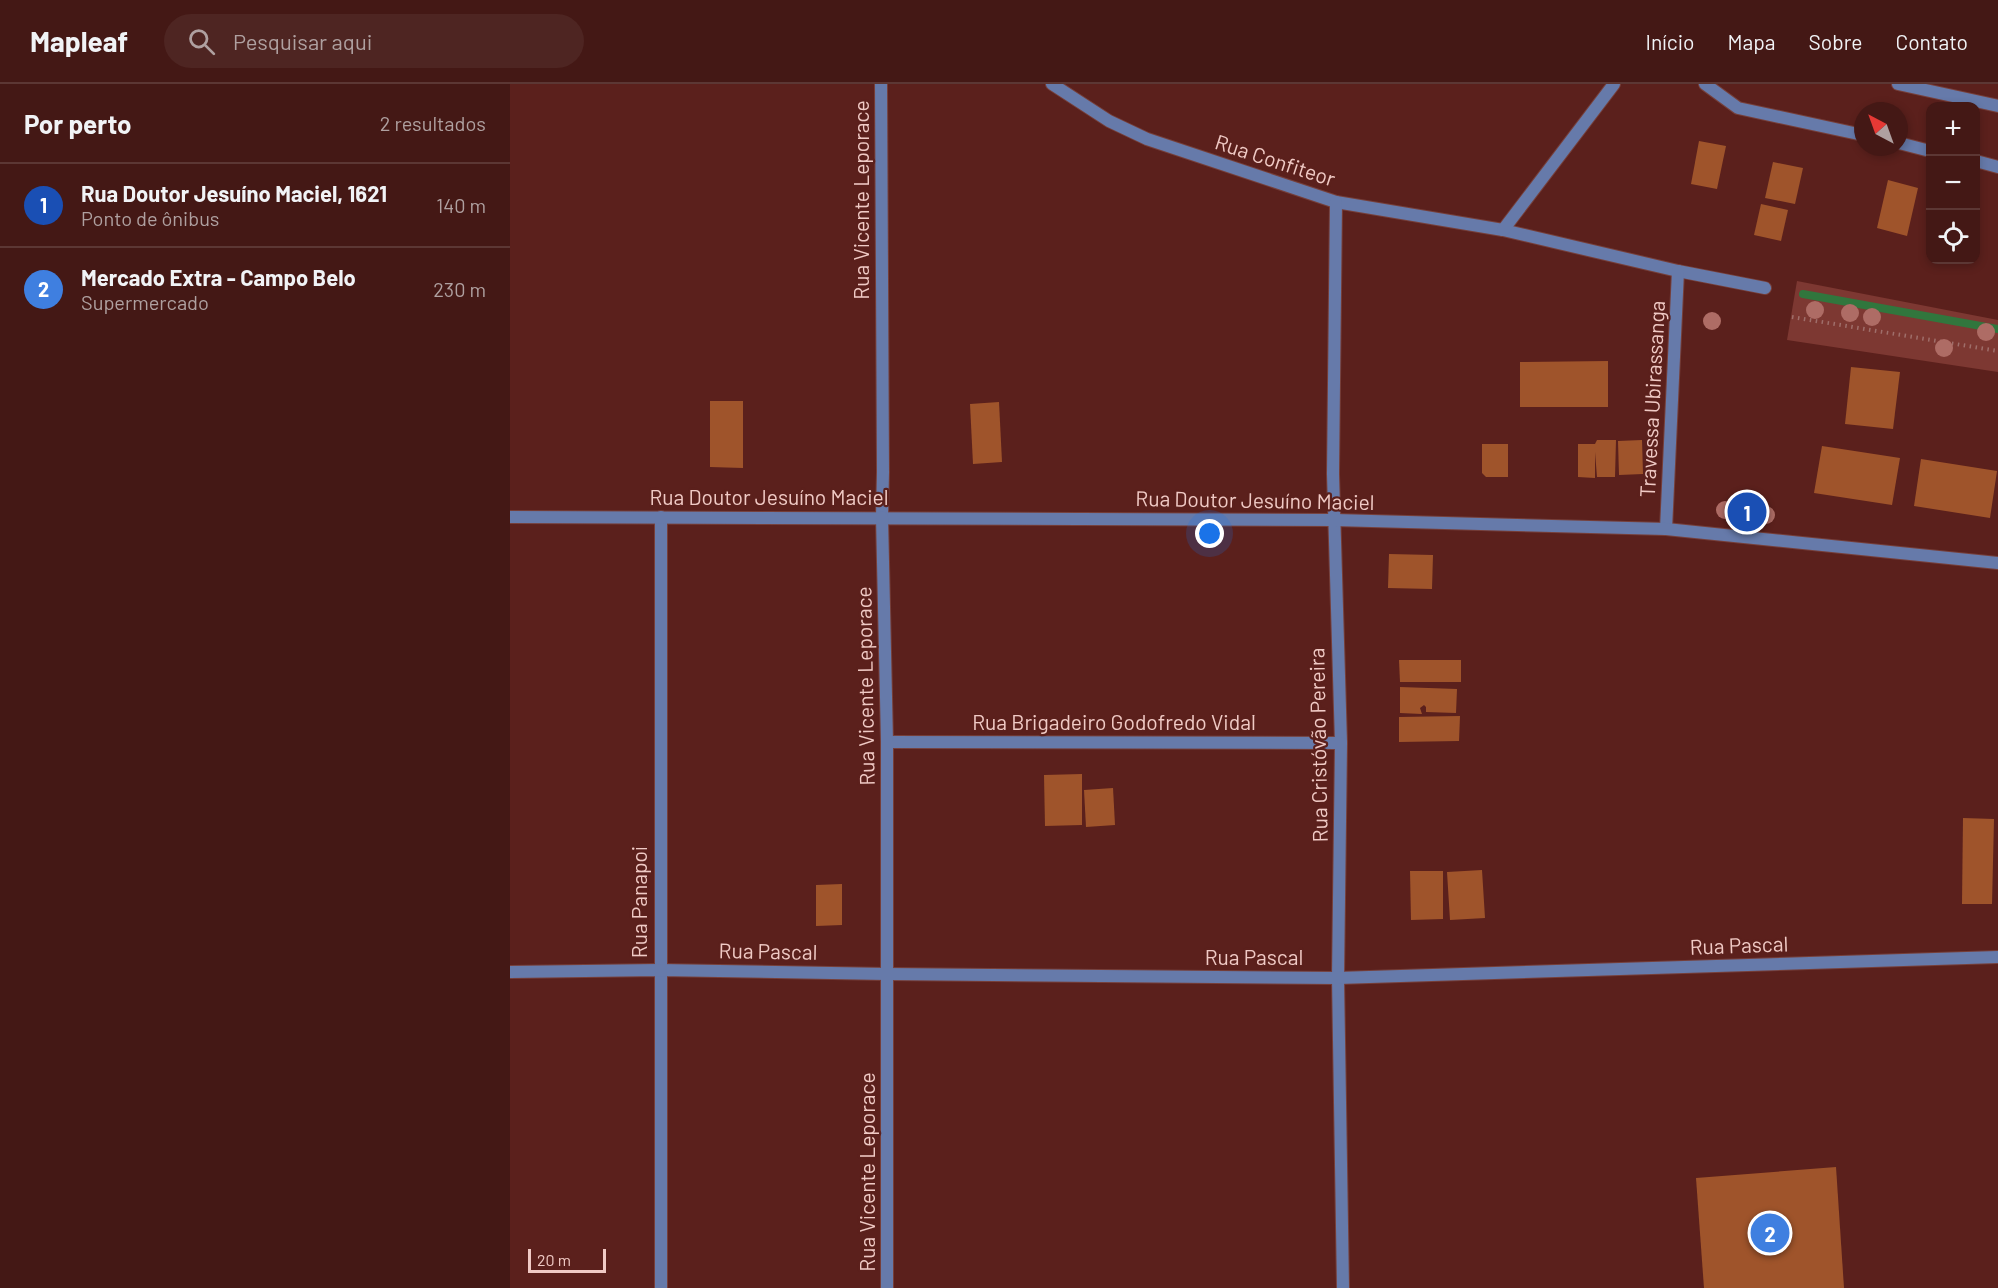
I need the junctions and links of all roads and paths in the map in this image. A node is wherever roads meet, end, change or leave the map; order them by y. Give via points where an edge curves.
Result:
1 (881, 84) edge
2 (1052, 84) edge
3 (1614, 84) edge
4 (1705, 84) edge
5 (1898, 84) edge
6 (1998, 106) edge
7 (1854, 133) edge
8 (1908, 146) edge
9 (1926, 150) edge
10 (1980, 162) edge
11 (1998, 167) edge
12 (1336, 202) junction
13 (1503, 230) junction
14 (1678, 271) junction
15 (1765, 288) dead end
16 (1792, 317) dead end
17 (1998, 351) edge
18 (510, 517) edge
19 (661, 517) junction
20 (882, 517) junction
21 (1335, 520) junction
22 (1666, 529) junction
23 (1998, 563) edge
24 (887, 742) junction
25 (1341, 742) junction
26 (1997, 960) edge
27 (660, 970) junction
28 (510, 972) edge
29 (887, 974) junction
30 (1338, 978) junction
31 (661, 1288) edge
32 (887, 1288) edge
33 (1343, 1288) edge

1 - 20 street, Rua Vicente Leporace
2 - 12 street, Rua Confiteor via 1109,121 1147,139
3 - 13 street
4 - 7 street via 1738,108
5 - 6 street
8 - 9 street
10 - 11 street
12 - 13 street, Rua Confiteor
12 - 21 street, Rua Cristóvão Pereira
13 - 14 street, Rua Confiteor
14 - 15 street, Rua Confiteor
14 - 22 street, Travessa Ubirassanga
16 - 17 path
18 - 19 street, Rua Doutor Jesuíno Maciel
19 - 20 street, Rua Doutor Jesuíno Maciel
19 - 27 street, Rua Panapoi
20 - 21 street, Rua Doutor Jesuíno Maciel
20 - 24 street, Rua Vicente Leporace
21 - 22 street, Rua Doutor Jesuíno Maciel
21 - 25 street, Rua Cristóvão Pereira
22 - 23 street, Rua Doutor Jesuíno Maciel
24 - 25 street, Rua Brigadeiro Godofredo Vidal
24 - 29 street, Rua Vicente Leporace
25 - 30 street, Rua Cristóvão Pereira
26 - 30 street, Rua Pascal
27 - 28 street, Rua Pascal
27 - 29 street, Rua Pascal
27 - 31 street, Rua Panapoi
29 - 30 street, Rua Pascal
29 - 32 street, Rua Vicente Leporace
30 - 33 street, Rua Cristóvão Pereira

